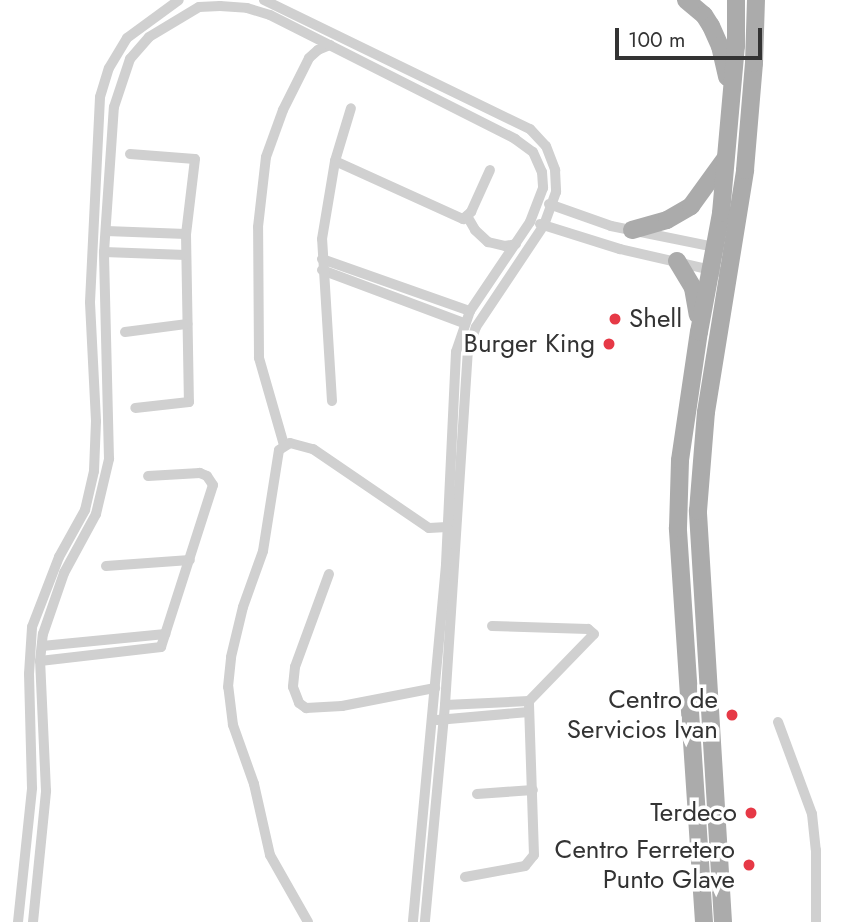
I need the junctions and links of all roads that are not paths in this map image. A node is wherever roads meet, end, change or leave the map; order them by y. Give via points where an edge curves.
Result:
1 (179, 0) edge
2 (264, 0) edge
3 (686, 0) edge
4 (736, 0) edge
5 (755, 0) edge
6 (330, 45) junction
7 (731, 92) junction
8 (351, 108) dead end
9 (130, 154) dead end
10 (727, 156) junction
11 (335, 161) junction
12 (490, 170) dead end
13 (539, 201) junction
14 (553, 206) junction
15 (467, 216) junction
16 (530, 222) junction
17 (544, 225) junction
18 (609, 226) junction
19 (632, 230) junction
20 (106, 231) junction
21 (186, 234) junction
22 (516, 244) junction
23 (604, 244) junction
24 (714, 247) junction
25 (732, 251) junction
26 (104, 252) junction
27 (186, 255) junction
28 (677, 261) junction
29 (322, 265) junction
30 (719, 272) junction
31 (470, 311) junction
32 (464, 323) junction
33 (187, 324) junction
34 (125, 332) dead end
35 (699, 332) junction
36 (332, 401) dead end
37 (135, 408) dead end
38 (284, 445) junction
39 (148, 475) dead end
40 (447, 527) junction
41 (190, 560) junction
42 (106, 566) dead end
43 (329, 574) dead end
44 (492, 626) dead end
45 (165, 634) junction
46 (42, 646) junction
47 (40, 662) junction
48 (435, 688) junction
49 (445, 705) junction
50 (529, 706) junction
51 (438, 719) junction
52 (778, 722) dead end
53 (533, 790) junction
54 (477, 794) dead end
55 (465, 877) dead end
56 (18, 922) edge
57 (33, 922) edge
58 (307, 922) edge
59 (413, 922) edge
60 (425, 922) edge
61 (704, 922) edge
62 (723, 922) edge
63 (816, 922) edge

1 - 56 street via 127,38 109,68 100,97 90,289 94,471 85,510 59,557 32,627 32,788
2 - 14 street via 530,129 546,146 555,170
3 - 7 main road via 711,26
4 - 7 main road
5 - 25 main road via 746,156
6 - 13 street via 533,152 542,172
6 - 20 street via 270,15 220,6 200,7 149,37 130,59 114,107
6 - 38 street via 309,58 266,157 258,227 259,358
7 - 10 main road
8 - 11 street
9 - 21 street via 195,159
10 - 19 main road via 691,206 667,220
10 - 24 main road
11 - 15 street via 457,217
11 - 29 street via 323,227
12 - 15 street
13 - 14 street
13 - 16 street
14 - 17 street
14 - 18 street
15 - 22 street via 488,242
16 - 17 street
16 - 22 street
17 - 23 street
17 - 49 street via 476,327 468,349
18 - 19 street
18 - 23 street
19 - 24 street
20 - 21 street
20 - 26 street
21 - 27 street
22 - 31 street
23 - 28 street
24 - 25 street
24 - 30 main road
25 - 30 main road
26 - 27 street
26 - 46 street via 108,459 102,498 64,573 47,617
27 - 33 street
28 - 30 street
28 - 35 main road via 693,288
29 - 31 street
29 - 32 street
29 - 36 street
30 - 35 main road
30 - 62 main road via 698,511
31 - 32 street
32 - 40 street via 452,388
33 - 34 street
33 - 37 street via 189,401
35 - 61 main road via 684,422 678,528
38 - 40 street via 313,449 429,528
38 - 58 street via 279,450 263,551 243,607 228,687 233,725 254,784 270,855
39 - 41 street via 200,473 213,485
40 - 48 street
41 - 42 street
41 - 45 street
43 - 48 street via 295,667 293,687 299,703 306,708 342,706
44 - 50 street via 592,632 593,637
45 - 46 street
45 - 47 street via 162,647
46 - 47 street
47 - 57 street via 46,791
48 - 51 street
49 - 50 street
49 - 51 street
50 - 51 street
50 - 53 street
51 - 59 street
51 - 60 street
52 - 63 street via 812,814
53 - 54 street
53 - 55 street via 534,855 529,863

